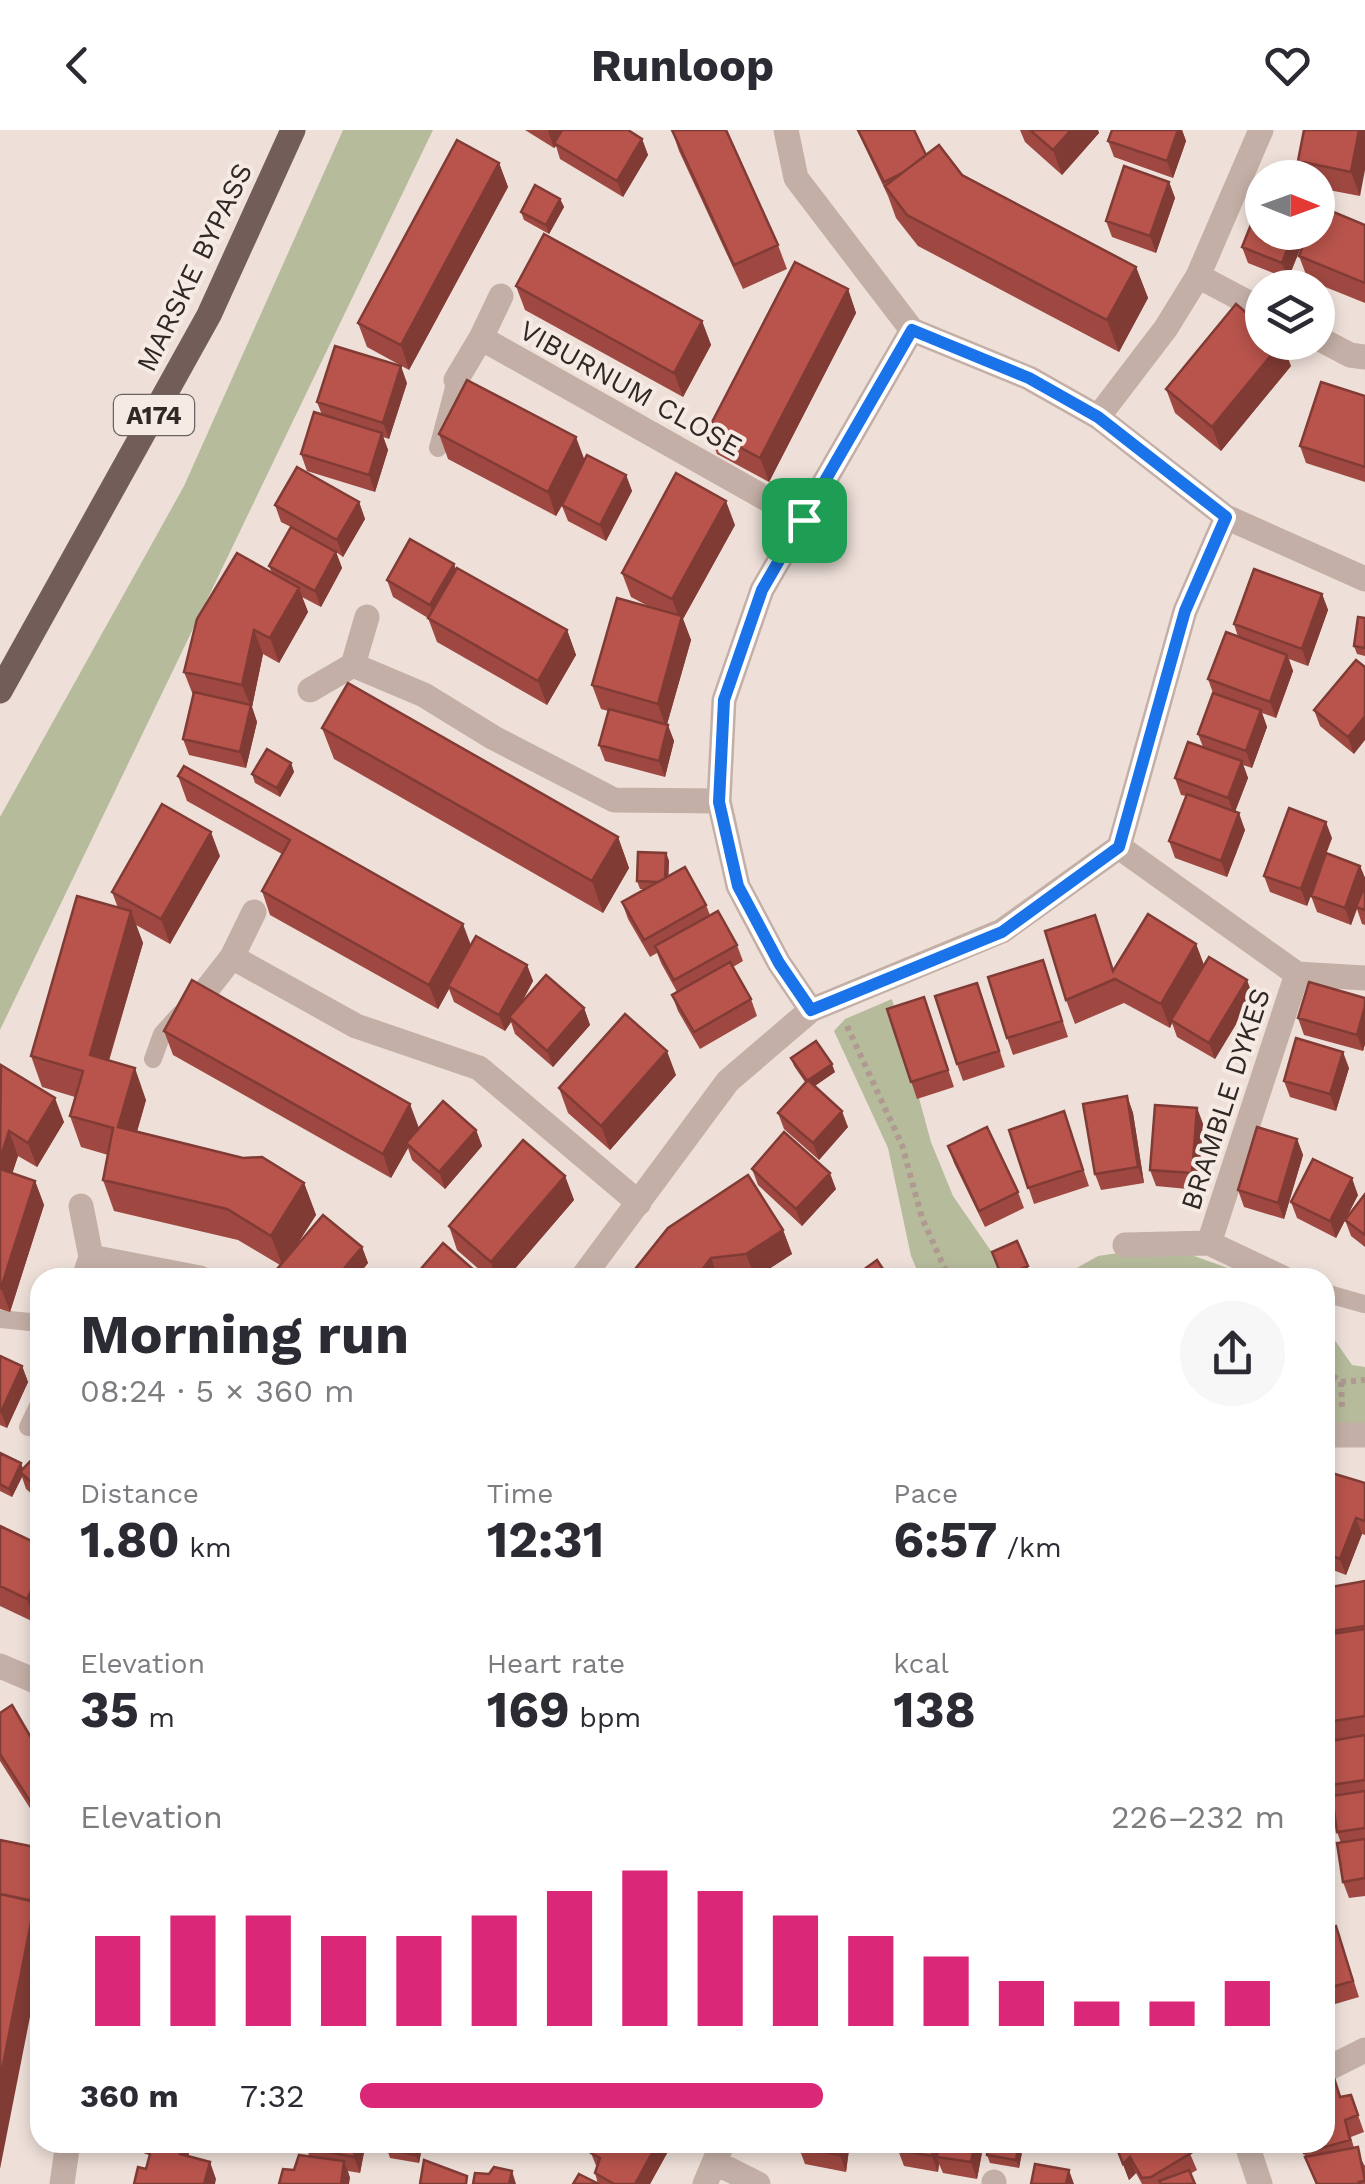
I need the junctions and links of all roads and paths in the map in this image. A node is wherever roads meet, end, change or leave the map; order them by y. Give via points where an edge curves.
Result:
1 (293, 130) edge
2 (786, 130) edge
3 (1256, 131) edge
4 (1198, 276) junction
5 (502, 296) dead end
6 (1245, 301) edge
7 (912, 330) junction
8 (480, 338) junction
9 (1335, 347) edge
10 (1365, 357) edge
11 (456, 380) joint
12 (1098, 417) junction
13 (438, 448) edge
14 (1226, 517) junction
15 (804, 520) junction
16 (1365, 579) edge
17 (367, 617) dead end
18 (353, 665) junction
19 (310, 690) dead end
20 (0, 692) edge
21 (719, 802) junction
22 (1119, 847) junction
23 (257, 905) dead end
24 (232, 957) junction
25 (1297, 974) junction
26 (1365, 978) edge
27 (834, 997) junction
28 (197, 1002) joint
29 (811, 1010) junction
30 (152, 1059) dead end
31 (638, 1203) junction
32 (81, 1206) dead end
33 (1210, 1242) junction
34 (1126, 1245) dead end
35 (87, 1267) edge
36 (589, 1268) edge
37 (945, 1268) edge
38 (1263, 1268) edge
39 (1335, 1295) edge
40 (1364, 1304) edge
41 (0, 1319) edge
42 (30, 1322) edge
43 (1335, 1378) edge
44 (1365, 1380) edge
45 (30, 1423) edge
46 (28, 1427) dead end
47 (1335, 1435) edge
48 (1365, 1435) edge
49 (0, 1666) edge
50 (30, 1679) edge
51 (1365, 2050) edge
52 (1335, 2065) edge
53 (66, 2153) edge
54 (1250, 2153) edge
55 (715, 2163) edge
56 (62, 2184) edge
57 (758, 2184) edge
58 (1260, 2184) edge

1 - 20 main road, MARSKE BYPASS / A174 via 209,314
2 - 7 street via 796,178
3 - 4 street
4 - 6 street
4 - 12 street
5 - 8 street, VIBURNUM CLOSE
7 - 12 street via 1029,378
7 - 15 street
8 - 11 street, VIBURNUM CLOSE
8 - 15 street, VIBURNUM CLOSE
9 - 10 street
11 - 13 lane
12 - 14 street
14 - 16 street
14 - 22 street via 1185,611
15 - 21 street via 762,590 724,700
17 - 18 street
18 - 19 street
18 - 21 street via 424,695 614,800
21 - 29 street via 738,886
22 - 25 street
22 - 27 street via 1002,932
23 - 24 street
24 - 28 street
24 - 31 street via 356,1026 479,1068
25 - 26 street
25 - 33 street, BRAMBLE DYKES
27 - 29 street
27 - 37 path via 902,1145 922,1218
28 - 30 lane via 162,1034
29 - 31 street via 728,1081
31 - 36 street
32 - 35 street
33 - 34 street, BRAMBLE DYKES
33 - 38 street, BRAMBLE DYKES
39 - 40 lane
41 - 42 lane
43 - 44 path
45 - 46 lane
47 - 48 street
49 - 50 street
51 - 52 street
53 - 56 street
54 - 58 street
55 - 57 street

